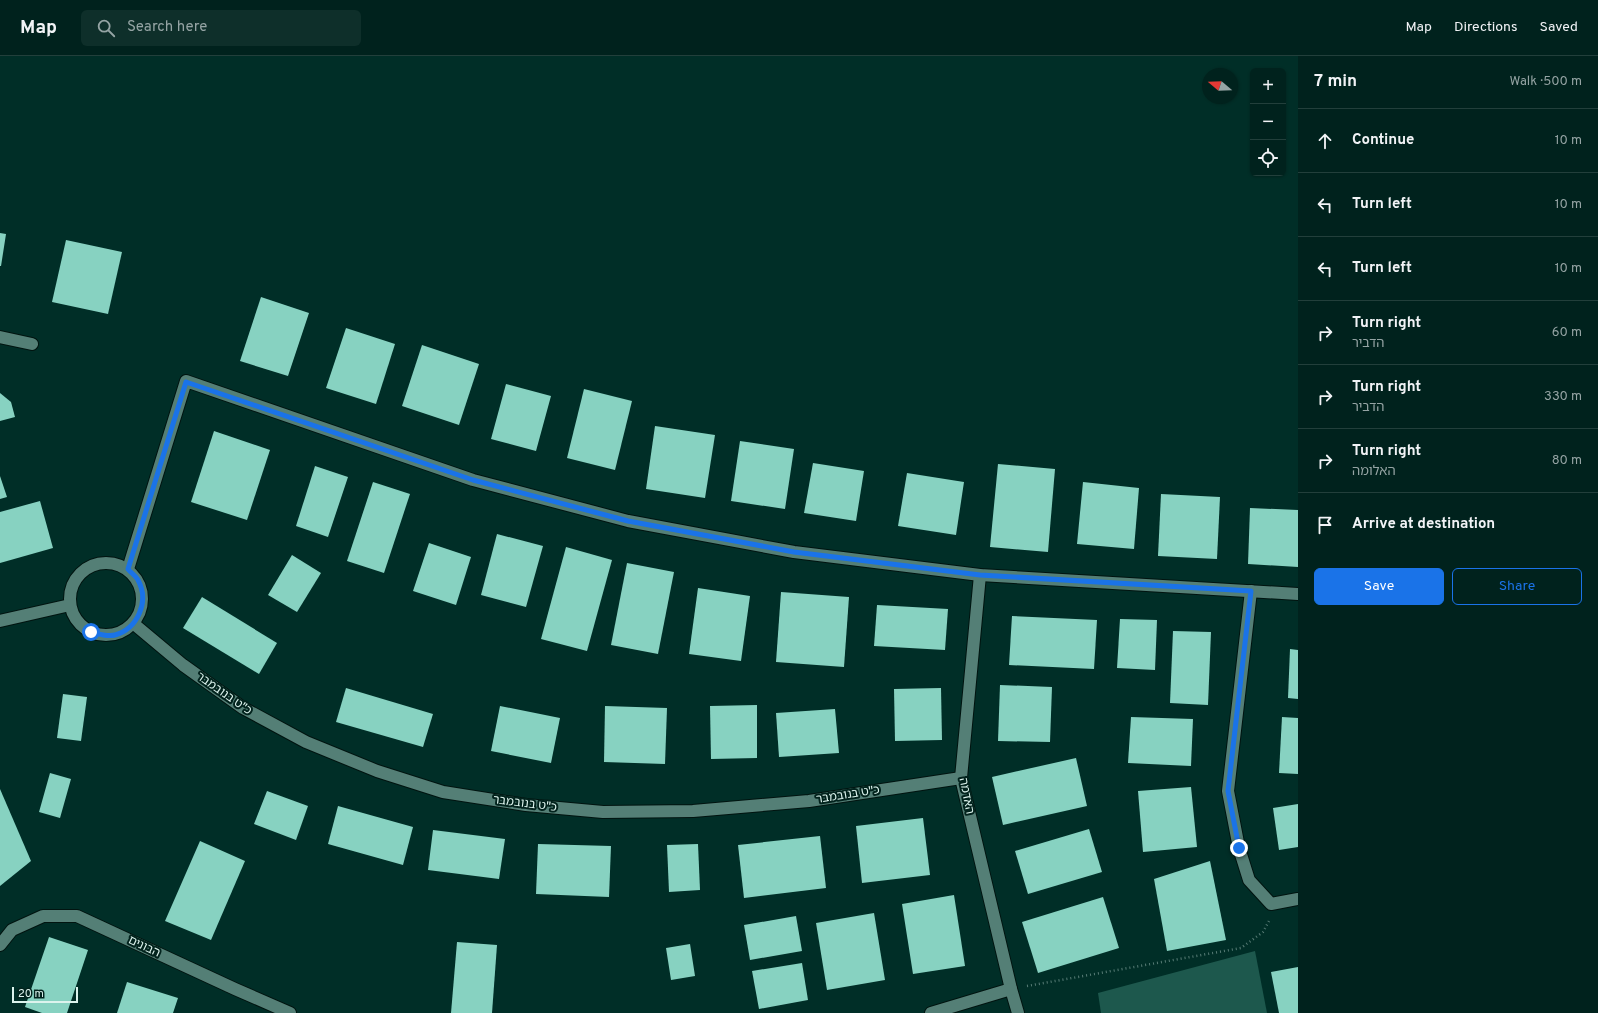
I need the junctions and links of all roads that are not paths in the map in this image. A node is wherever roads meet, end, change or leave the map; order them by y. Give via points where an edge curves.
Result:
1 (0, 337) edge
2 (32, 344) dead end
3 (128, 569) junction
4 (980, 575) junction
5 (1251, 591) junction
6 (1298, 594) edge
7 (70, 605) junction
8 (0, 621) edge
9 (134, 624) junction
10 (961, 778) junction
11 (1298, 899) edge
12 (0, 945) edge
13 (1011, 989) junction
14 (290, 1013) edge
15 (931, 1013) edge
16 (1018, 1013) edge

1 - 2 street
3 - 4 street via 186,382 473,480 628,521 794,552
3 - 7 street via 105,562 92,565 75,581
3 - 9 street via 138,580 143,595 141,610
4 - 5 street
4 - 10 street, האדמה
5 - 6 street
5 - 11 street via 1228,791 1239,848 1249,880 1271,904
7 - 8 street
7 - 9 street via 81,626 91,632 114,635
9 - 10 street, כ"ט בנובמבר via 183,665 243,708 306,742 443,792 526,805 603,812 693,811 809,801
10 - 13 street, האדמה
12 - 14 street, הבונים via 12,930 43,916 77,916
13 - 15 street
13 - 16 street, האדמה

